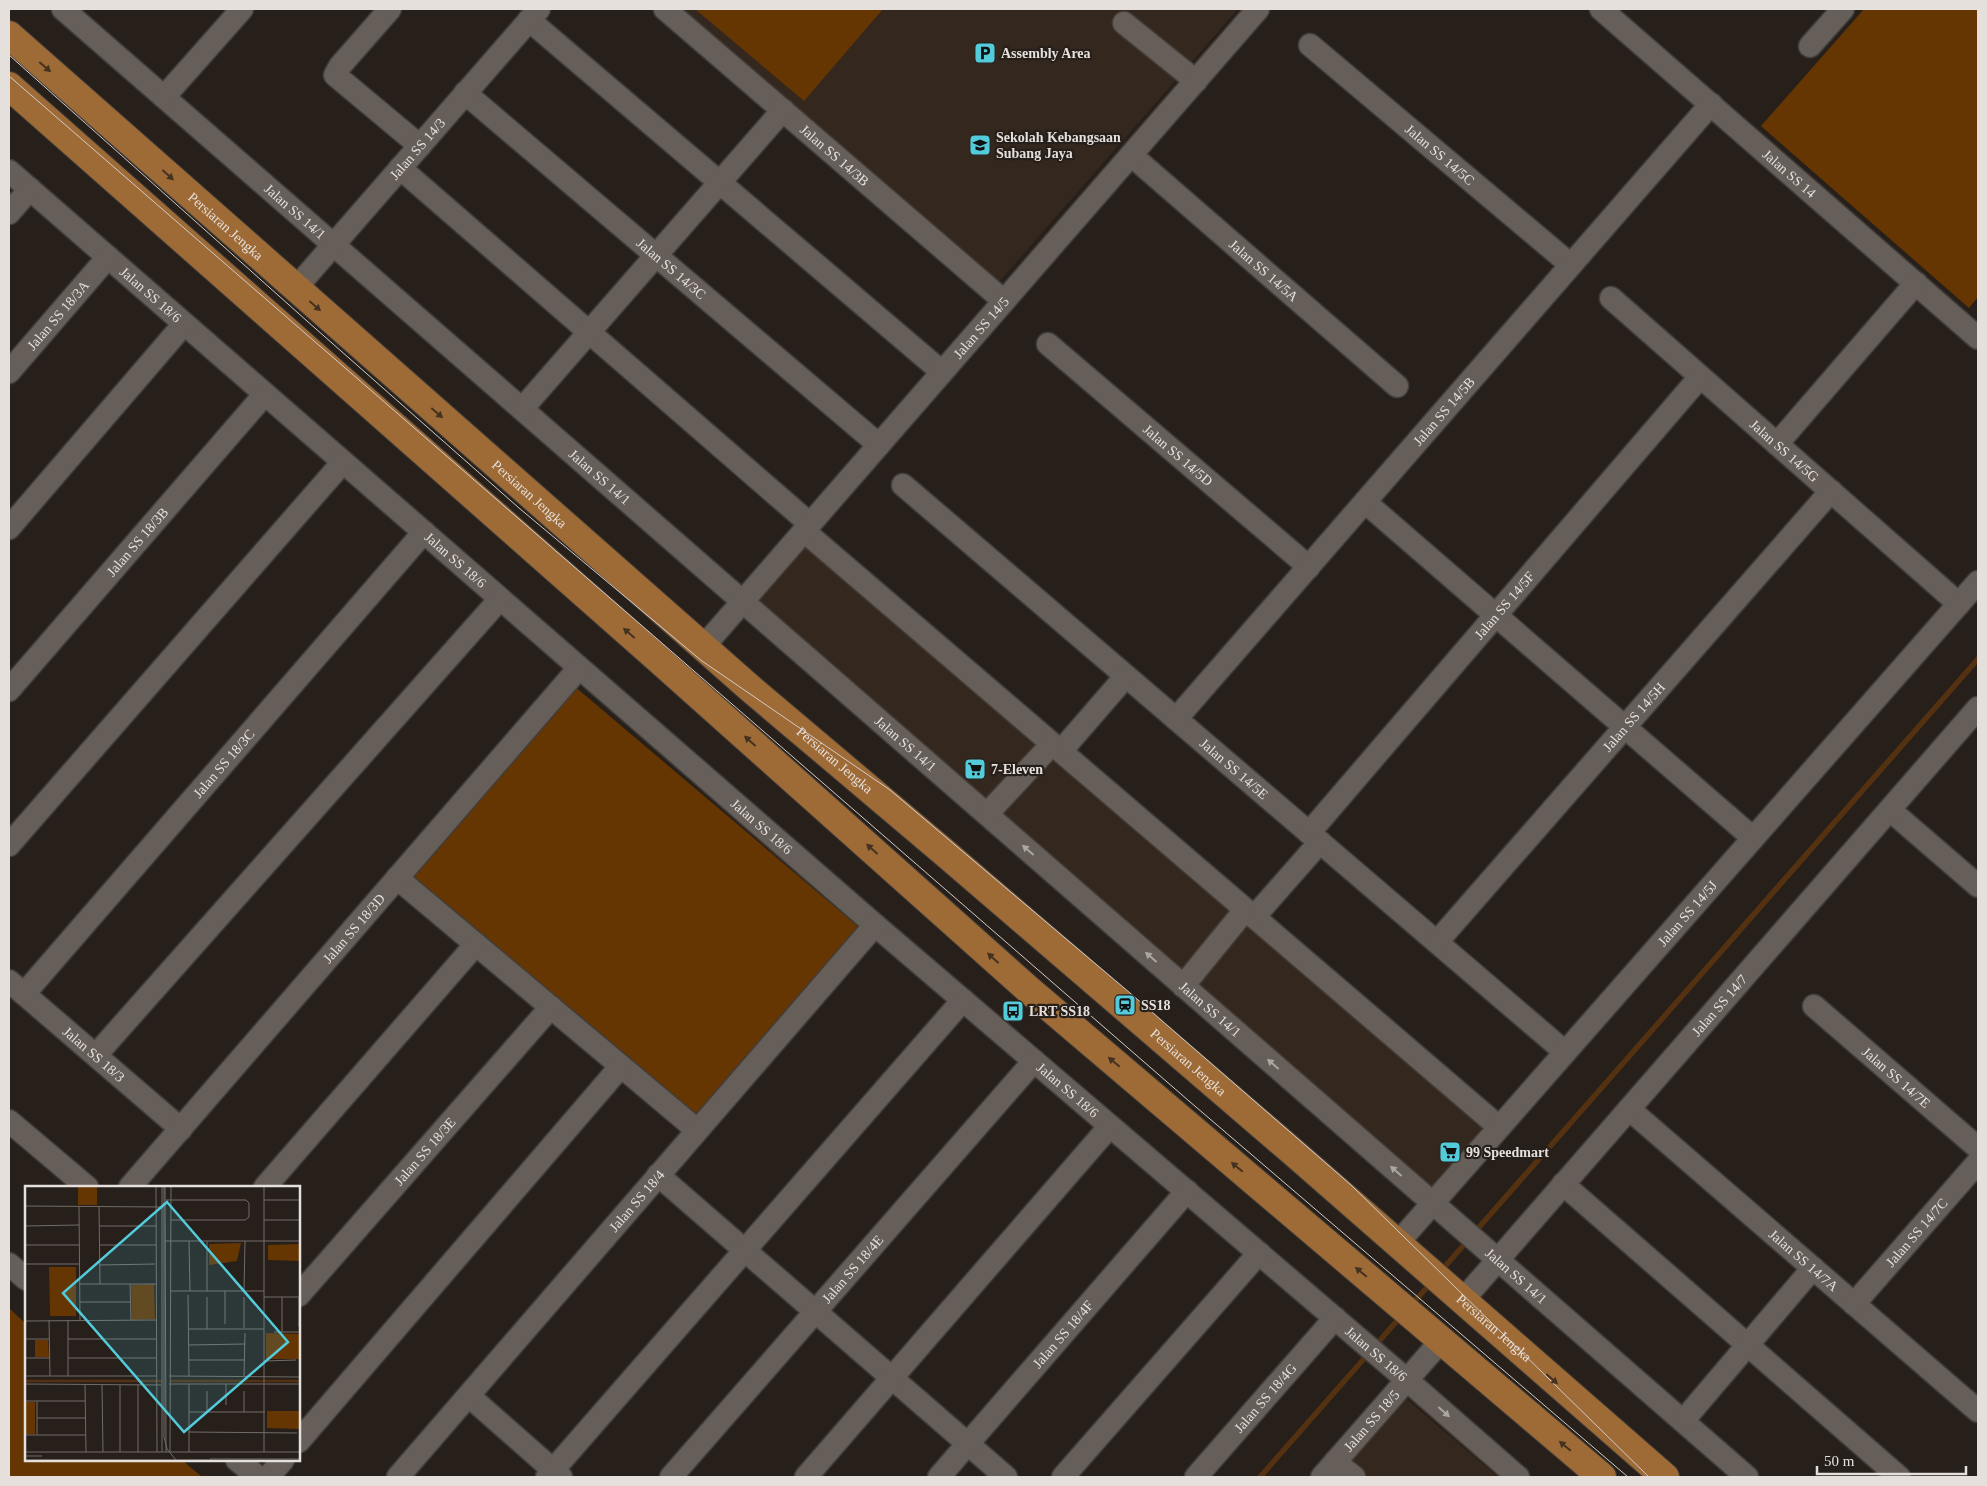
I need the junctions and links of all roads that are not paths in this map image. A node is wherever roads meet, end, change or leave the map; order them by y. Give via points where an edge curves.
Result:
1 (63, 9) edge
2 (242, 9) edge
3 (390, 9) edge
4 (665, 9) edge
5 (1258, 9) edge
6 (1601, 9) edge
7 (1843, 9) edge
8 (534, 14) edge
9 (1124, 22) dead end
10 (9, 35) edge
11 (1310, 45) dead end
12 (1810, 46) dead end
13 (1196, 81) junction
14 (9, 86) edge
15 (465, 93) junction
16 (164, 97) junction
17 (1711, 104) junction
18 (783, 110) junction
19 (420, 146) junction
20 (1131, 155) junction
21 (400, 168) junction
22 (9, 171) edge
23 (720, 182) junction
24 (30, 189) junction
25 (9, 214) edge
26 (333, 245) junction
27 (656, 256) junction
28 (108, 257) junction
29 (1571, 265) junction
30 (1916, 283) junction
31 (295, 289) junction
32 (1610, 298) dead end
33 (1004, 301) junction
34 (271, 318) junction
35 (184, 324) junction
36 (1976, 330) edge
37 (589, 332) junction
38 (1048, 344) dead end
39 (9, 372) edge
40 (942, 372) junction
41 (1700, 377) junction
42 (1397, 386) dead end
43 (265, 394) junction
44 (522, 409) junction
45 (879, 444) junction
46 (1778, 444) junction
47 (343, 462) junction
48 (903, 486) dead end
49 (1831, 491) junction
50 (1365, 502) junction
51 (807, 527) junction
52 (9, 528) edge
53 (424, 532) junction
54 (1308, 567) junction
55 (1978, 582) edge
56 (500, 599) junction
57 (743, 602) junction
58 (1959, 604) junction
59 (1496, 615) junction
60 (704, 646) junction
61 (579, 668) junction
62 (1126, 676) junction
63 (9, 690) edge
64 (1978, 708) edge
65 (1176, 720) junction
66 (1625, 727) junction
67 (1056, 747) junction
68 (1890, 810) junction
69 (987, 814) junction
70 (1314, 837) junction
71 (1753, 838) junction
72 (9, 845) edge
73 (397, 878) junction
74 (1978, 886) edge
75 (1250, 913) junction
76 (875, 925) junction
77 (1437, 942) junction
78 (476, 944) junction
79 (1183, 986) junction
80 (16, 988) edge
81 (963, 1000) junction
82 (1814, 1006) dead end
83 (551, 1007) junction
84 (1565, 1052) junction
85 (96, 1056) junction
86 (1034, 1061) junction
87 (621, 1066) junction
88 (1629, 1109) junction
89 (9, 1121) edge
90 (1110, 1126) junction
91 (1499, 1127) junction
92 (181, 1128) junction
93 (698, 1130) junction
94 (1978, 1148) edge
95 (1978, 1162) edge
96 (658, 1176) junction
97 (1563, 1184) junction
98 (86, 1186) edge
99 (131, 1186) edge
100 (266, 1186) edge
101 (1187, 1191) junction
102 (1433, 1203) junction
103 (1397, 1244) junction
104 (745, 1250) junction
105 (1259, 1253) junction
106 (1498, 1260) junction
107 (9, 1264) edge
108 (1813, 1268) junction
109 (25, 1278) edge
110 (1444, 1285) junction
111 (300, 1293) edge
112 (1854, 1304) junction
113 (815, 1312) junction
114 (1335, 1318) junction
115 (1441, 1341) junction
116 (1747, 1345) junction
117 (892, 1378) junction
118 (1407, 1380) junction
119 (468, 1396) junction
120 (1978, 1411) edge
121 (1683, 1421) junction
122 (300, 1440) edge
123 (968, 1444) junction
124 (238, 1461) edge
125 (282, 1461) edge
126 (1329, 1470) edge
127 (554, 1475) edge
128 (258, 1477) edge
129 (268, 1477) edge
130 (398, 1477) edge
131 (672, 1477) edge
132 (806, 1477) edge
133 (939, 1477) edge
134 (1006, 1477) edge
135 (1064, 1477) edge
136 (1196, 1477) edge
137 (1354, 1477) edge
138 (1518, 1477) edge
139 (1602, 1477) edge
140 (1665, 1477) edge
141 (1748, 1477) edge
142 (1900, 1477) edge

1 - 16 street, Jalan SS 14/1
2 - 16 street
3 - 19 street via 335,75
4 - 18 street, Jalan SS 14/3B
5 - 13 street, Jalan SS 14/5
6 - 17 street, Jalan SS 14
7 - 12 street
8 - 15 street, Jalan SS 14/3
8 - 23 street
9 - 13 street
10 -> 31 main road, Persiaran Jengka
11 - 29 street, Jalan SS 14/5C
13 - 20 street, Jalan SS 14/5
14 - 34 main road
15 - 19 street, Jalan SS 14/3
15 - 27 street, Jalan SS 14/3C
16 - 26 street, Jalan SS 14/1
17 - 29 street, Jalan SS 14/5B
17 - 30 street, Jalan SS 14
18 - 23 street
18 - 33 street, Jalan SS 14/3B
19 - 21 street, Jalan SS 14/3
20 - 33 street, Jalan SS 14/5
20 - 42 street, Jalan SS 14/5A
21 - 26 street, Jalan SS 14/3
21 - 37 street
22 - 24 street, Jalan SS 18/6
23 - 27 street
23 - 40 street
24 - 25 street
24 - 28 street, Jalan SS 18/6
26 - 31 street, Jalan SS 14/3
26 - 44 street, Jalan SS 14/1
27 - 37 street
27 - 45 street, Jalan SS 14/3C
28 - 35 street, Jalan SS 18/6
28 - 39 street, Jalan SS 18/3A
29 - 50 street, Jalan SS 14/5B
30 - 36 street, Jalan SS 14
30 - 46 street
31 - 34 main road
31 -> 60 main road, Persiaran Jengka
32 - 41 street, Jalan SS 14/5G
33 - 40 street, Jalan SS 14/5
115 -> 34 main road via 1029,990
35 - 43 street, Jalan SS 18/6
35 - 52 street
37 - 44 street
37 - 51 street
38 - 54 street, Jalan SS 14/5D
40 - 45 street, Jalan SS 14/5
41 - 46 street, Jalan SS 14/5G
41 - 59 street, Jalan SS 14/5F
43 - 47 street, Jalan SS 18/6
43 - 63 street, Jalan SS 18/3B
44 - 57 street, Jalan SS 14/1
45 - 51 street, Jalan SS 14/5
46 - 49 street, Jalan SS 14/5G
47 - 53 street, Jalan SS 18/6
47 - 72 street
48 - 62 street, Jalan SS 14/5E
49 - 58 street, Jalan SS 14/5G
49 - 66 street, Jalan SS 14/5H
50 - 54 street, Jalan SS 14/5B
50 - 59 street
51 - 57 street, Jalan SS 14/5
51 - 67 street
53 - 56 street, Jalan SS 18/6
53 - 80 street, Jalan SS 18/3C
54 - 65 street, Jalan SS 14/5B
55 - 58 street, Jalan SS 14/5J
56 - 61 street, Jalan SS 18/6
56 - 85 street
57 - 60 street, Jalan SS 14/5
57 - 69 street, Jalan SS 14/1
58 - 71 street, Jalan SS 14/5J
59 - 66 street
59 - 70 street, Jalan SS 14/5F
60 - 103 main road, Persiaran Jengka via 751,690 937,846
61 - 73 street, Jalan SS 18/3D
61 - 76 street, Jalan SS 18/6
62 - 65 street, Jalan SS 14/5E
62 - 67 street
64 - 68 street, Jalan SS 14/7
65 - 70 street, Jalan SS 14/5E
66 - 71 street
66 - 77 street, Jalan SS 14/5H
67 - 69 street
67 - 75 street
68 - 74 street
68 - 88 street, Jalan SS 14/7
79 -> 69 street, Jalan SS 14/1
70 - 75 street, Jalan SS 14/5F
70 - 77 street, Jalan SS 14/5E
71 - 84 street, Jalan SS 14/5J
73 - 78 street
73 - 92 street, Jalan SS 18/3D
75 - 79 street, Jalan SS 14/5F
75 - 91 street
76 - 81 street, Jalan SS 18/6
76 - 93 street, Jalan SS 18/4
77 - 84 street, Jalan SS 14/5E
78 - 83 street
78 - 100 street
102 -> 79 street, Jalan SS 14/1
80 - 85 street, Jalan SS 18/3
81 - 86 street, Jalan SS 18/6
81 - 104 street
82 - 94 street, Jalan SS 14/7E
83 - 87 street
83 - 111 street, Jalan SS 18/3E
84 - 91 street, Jalan SS 14/5J
85 - 92 street, Jalan SS 18/3
86 - 90 street, Jalan SS 18/6
86 - 113 street, Jalan SS 18/4E
87 - 93 street
87 - 122 street
88 - 97 street, Jalan SS 14/7
88 - 108 street, Jalan SS 14/7A
89 - 98 street
90 - 101 street, Jalan SS 18/6
90 - 117 street
91 - 102 street, Jalan SS 14/5J
92 - 99 street, Jalan SS 18/3D
93 - 96 street, Jalan SS 18/4
95 - 112 street, Jalan SS 14/7C
96 - 104 street
96 - 119 street, Jalan SS 18/4
97 - 106 street, Jalan SS 14/7
97 - 116 street
101 - 105 street, Jalan SS 18/6
101 - 123 street, Jalan SS 18/4F
102 - 103 street, Jalan SS 14/5J
102 - 106 street, Jalan SS 14/1
103 - 110 main road, Persiaran Jengka
104 - 113 street
104 - 127 street
105 - 114 street, Jalan SS 18/6
105 - 135 street
106 - 110 street, Jalan SS 14/7
106 - 121 street, Jalan SS 14/1
107 - 109 street
108 - 112 street, Jalan SS 14/7A
108 - 116 street
110 -> 140 main road, Persiaran Jengka
112 - 120 street, Jalan SS 14/7A
113 - 117 street
113 - 131 street, Jalan SS 18/4E
114 - 118 street, Jalan SS 18/6
114 - 136 street, Jalan SS 18/4G
115 - 118 street, Jalan SS 18/5
139 -> 115 main road
116 - 121 street
116 - 142 street
117 - 123 street
117 - 132 street
118 - 126 street, Jalan SS 18/5
118 -> 138 street, Jalan SS 18/6
119 - 127 street
119 - 130 street, Jalan SS 18/4
121 - 141 street, Jalan SS 14/1
123 - 133 street, Jalan SS 18/4F
123 - 134 street
124 - 128 street
125 - 129 street
126 - 137 street

